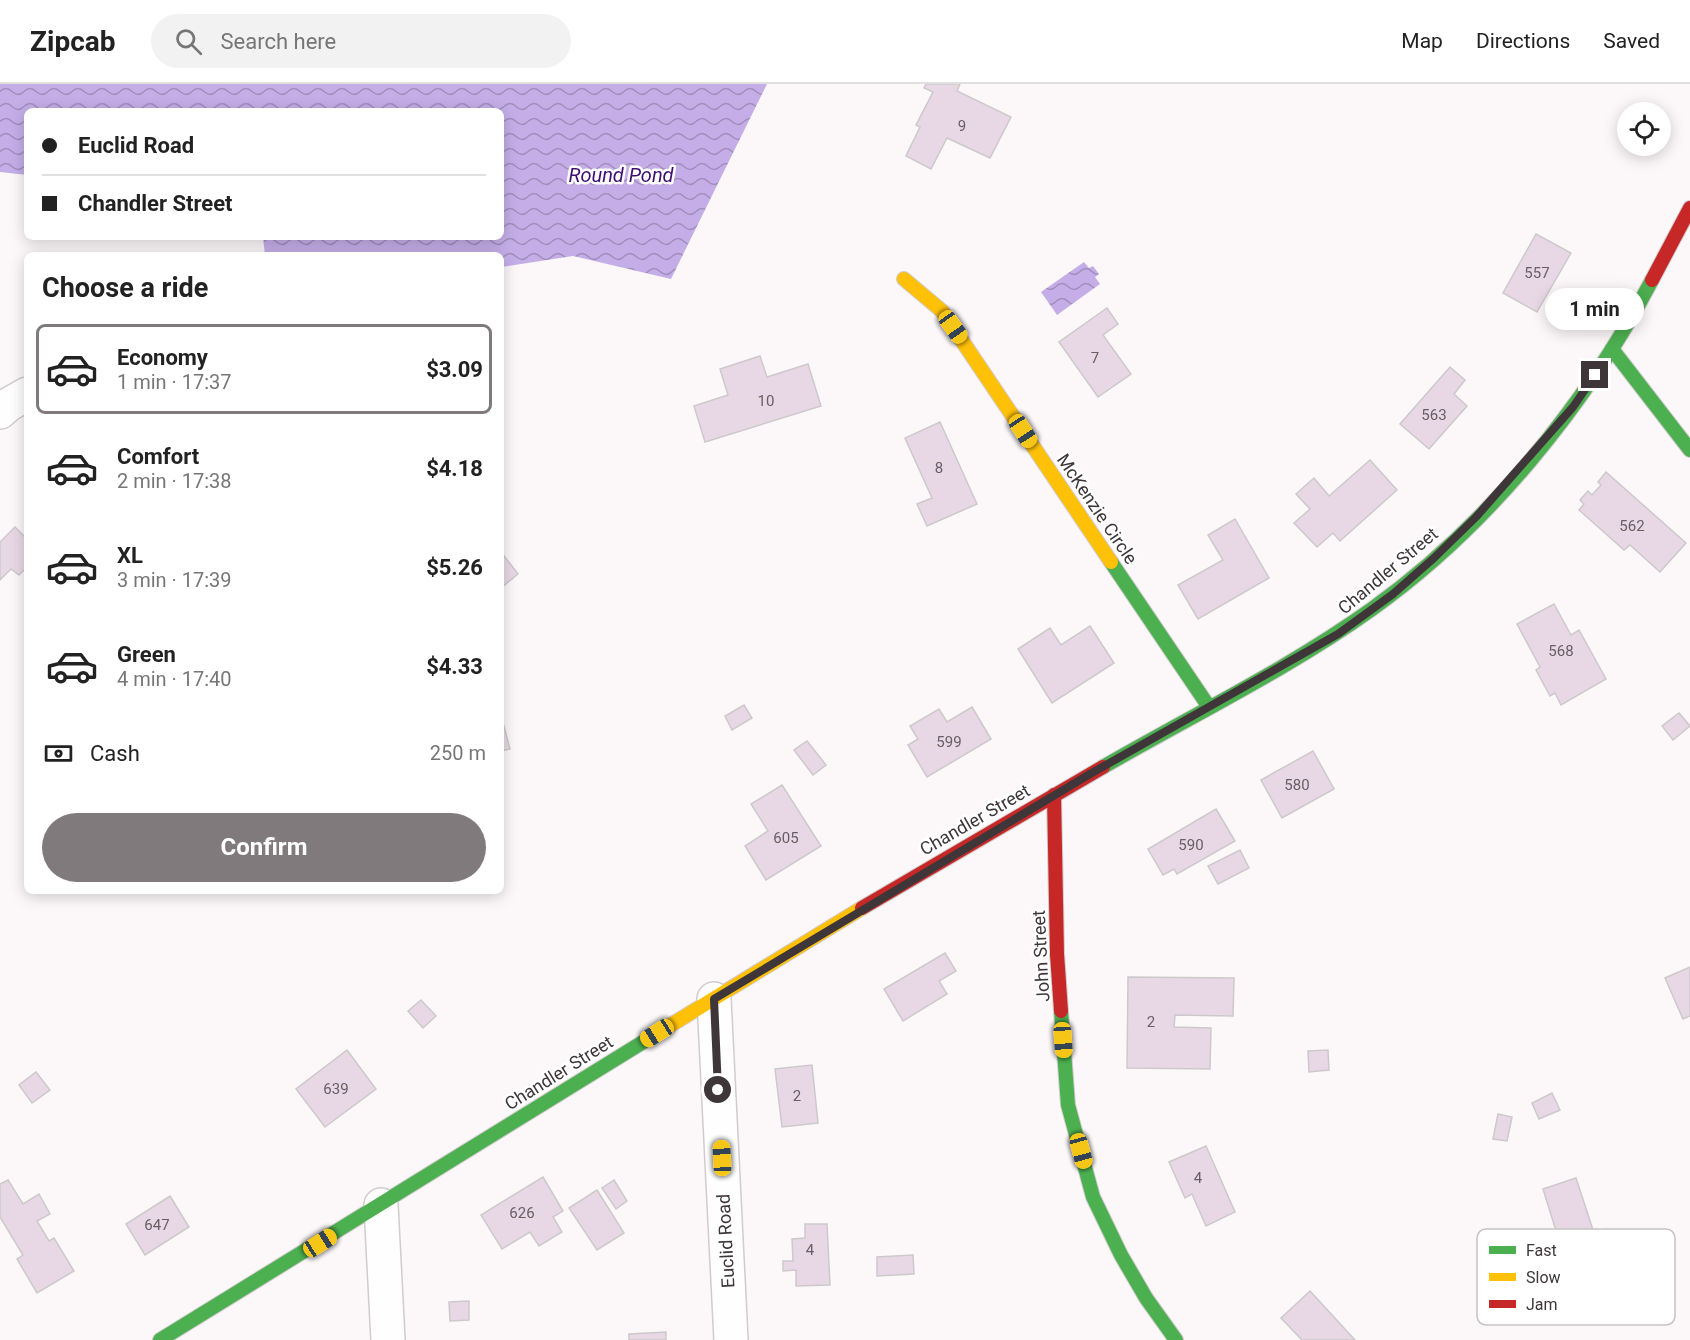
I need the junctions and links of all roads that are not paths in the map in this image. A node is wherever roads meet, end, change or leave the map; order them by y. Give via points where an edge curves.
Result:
1 (1690, 208) edge
2 (904, 279) dead end
3 (1612, 349) junction
4 (24, 396) edge
5 (0, 412) edge
6 (1690, 450) edge
7 (1209, 707) junction
8 (1054, 795) junction
9 (714, 999) junction
10 (381, 1204) junction
11 (160, 1340) edge
12 (388, 1340) edge
13 (731, 1340) edge
14 (1176, 1340) edge

1 - 3 main road, Chandler Street
2 - 7 main road, McKenzie Circle via 942,311
3 - 6 main road
3 - 7 main road, Chandler Street via 1573,407 1476,517 1434,558 1338,634
4 - 5 street
7 - 8 main road, Chandler Street
8 - 9 main road, Chandler Street
8 - 14 main road, John Street via 1057,954 1068,1105 1093,1197 1121,1255
9 - 10 main road, Chandler Street
9 - 13 street, Euclid Road
10 - 11 main road, Chandler Street
10 - 12 street

